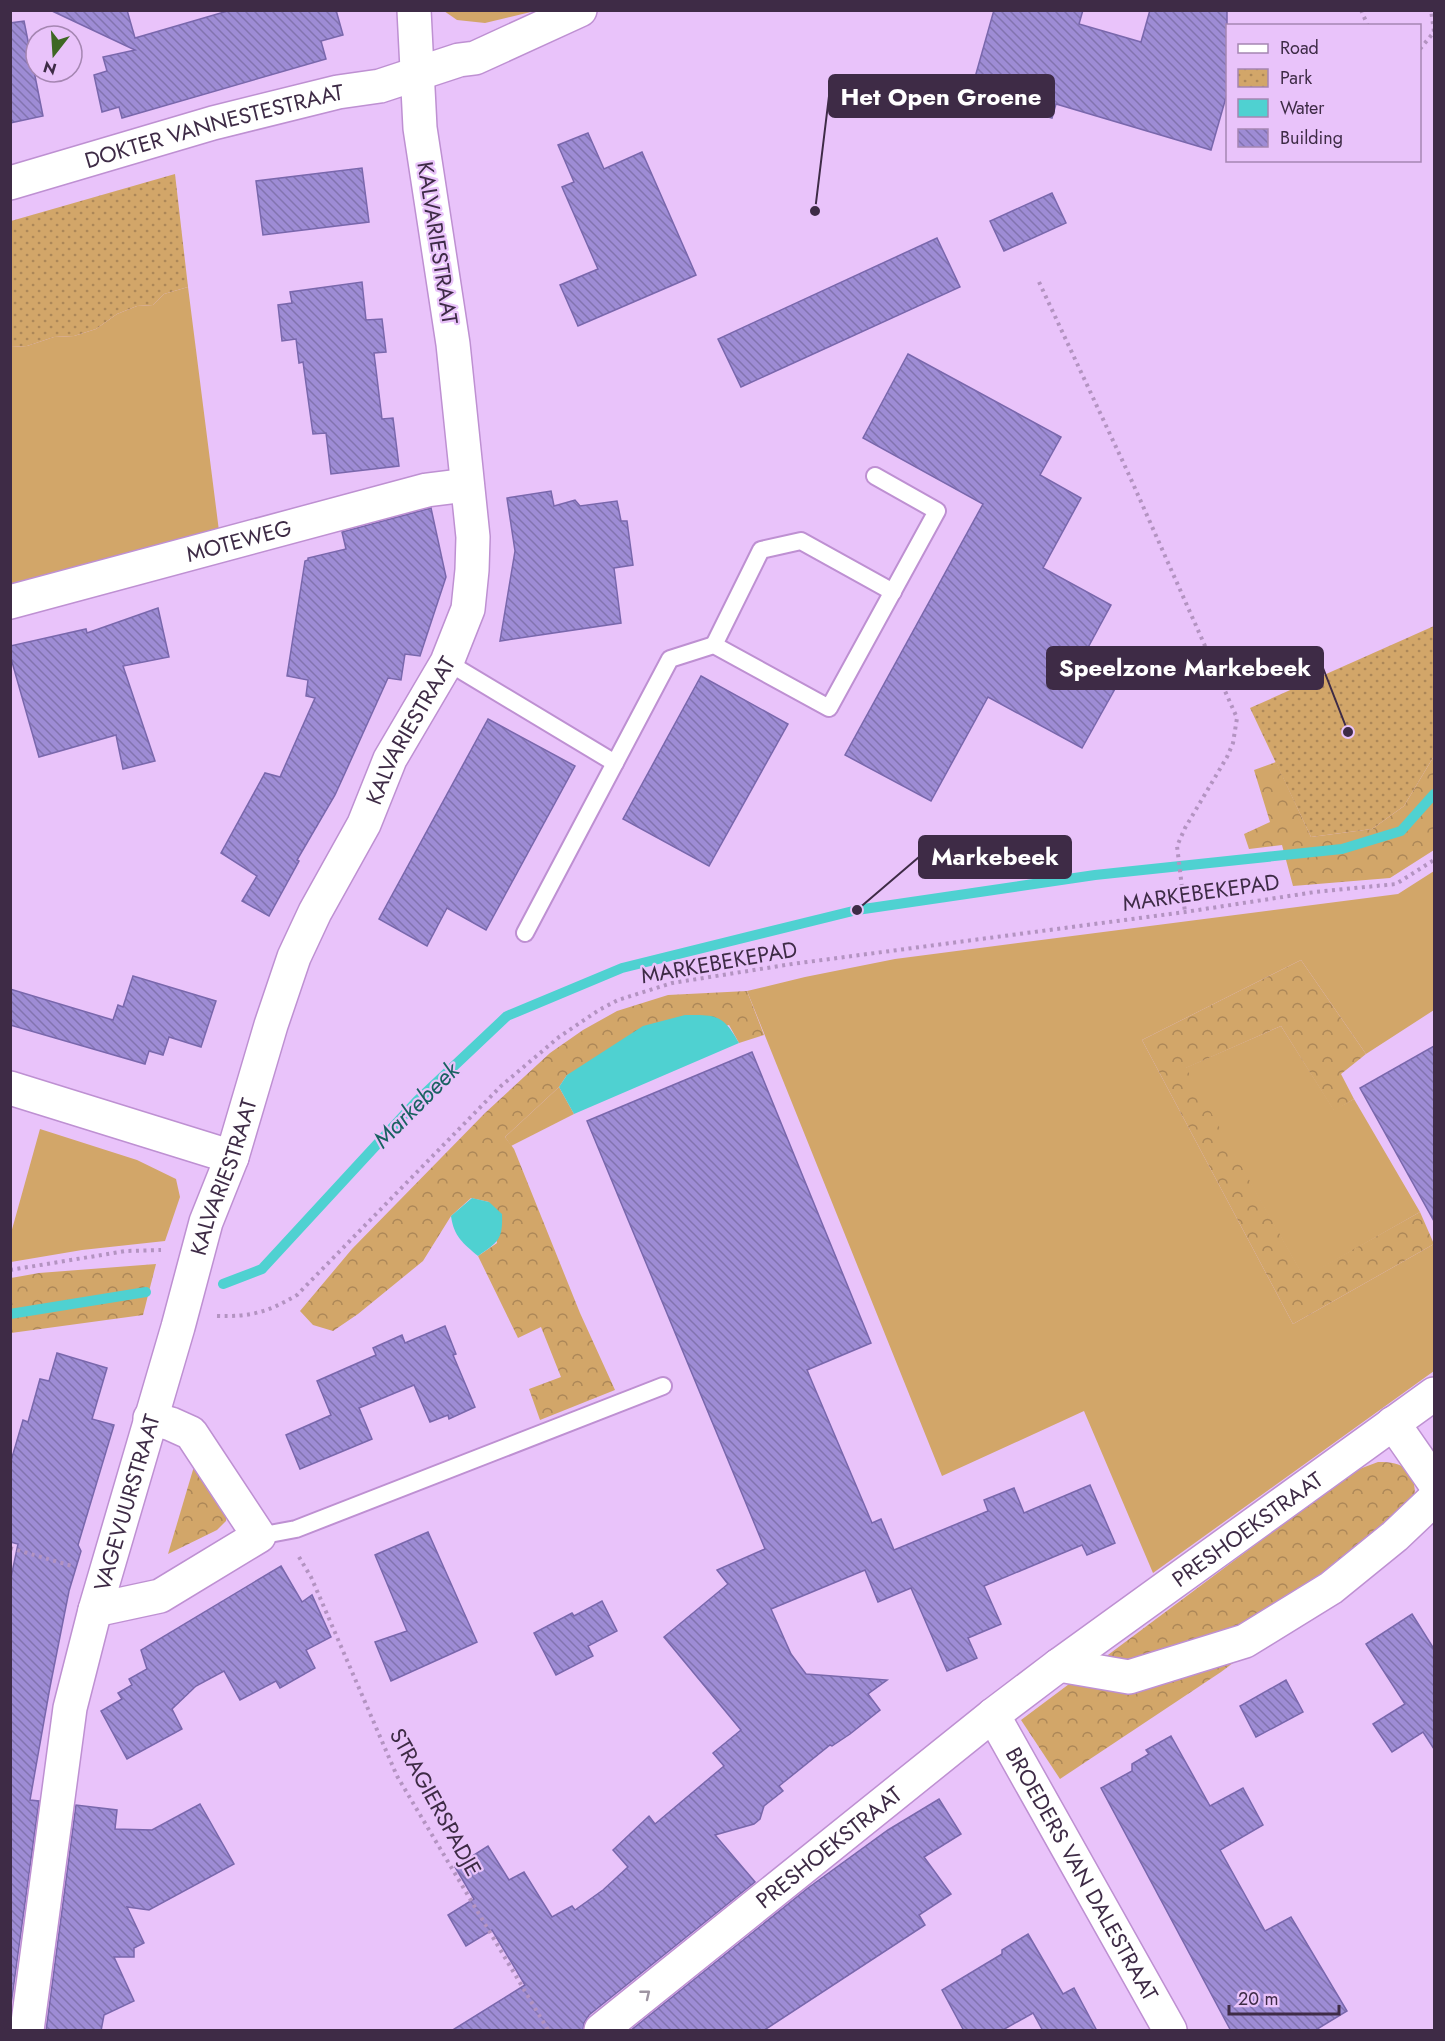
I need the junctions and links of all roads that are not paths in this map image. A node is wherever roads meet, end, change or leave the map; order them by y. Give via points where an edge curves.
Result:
1 (414, 10) edge
2 (580, 10) edge
3 (419, 74) junction
4 (10, 183) edge
5 (875, 476) dead end
6 (467, 485) junction
7 (893, 592) junction
8 (10, 602) edge
9 (714, 645) junction
10 (447, 662) junction
11 (615, 763) junction
12 (525, 933) dead end
13 (10, 1088) edge
14 (232, 1157) junction
15 (663, 1386) dead end
16 (1434, 1394) edge
17 (150, 1418) junction
18 (1393, 1423) junction
19 (1434, 1482) edge
20 (1434, 1499) edge
21 (259, 1536) junction
22 (95, 1610) junction
23 (1059, 1665) junction
24 (993, 1715) junction
25 (27, 2031) edge
26 (601, 2031) edge
27 (1170, 2031) edge

1 - 3 street, KALVARIESTRAAT
2 - 3 street, DOKTER VANNESTESTRAAT via 475,58
3 - 4 street, DOKTER VANNESTESTRAAT via 213,123
3 - 6 street, KALVARIESTRAAT via 420,128 453,344
5 - 7 lane via 937,511
6 - 8 street, MOTEWEG via 427,490
6 - 10 street, KALVARIESTRAAT via 473,537 468,609
7 - 9 lane via 801,541 761,550
7 - 9 lane via 829,708
9 - 11 lane via 670,659
10 - 11 lane
10 - 14 street, KALVARIESTRAAT via 390,759 363,824 294,957
11 - 12 lane
13 - 14 street
14 - 17 street, KALVARIESTRAAT via 206,1222
15 - 21 lane via 296,1529
16 - 18 street, PRESHOEKSTRAAT
17 - 21 street, VAGEVUURSTRAAT via 190,1433
17 - 22 street, VAGEVUURSTRAAT
18 - 19 street
18 - 23 street, PRESHOEKSTRAAT
20 - 23 street via 1331,1588 1245,1641 1129,1677
21 - 22 street, VAGEVUURSTRAAT via 160,1596
22 - 25 street, VAGEVUURSTRAAT via 70,1708
23 - 24 street, PRESHOEKSTRAAT
26 -> 24 street, PRESHOEKSTRAAT
24 - 27 street, BROEDERS VAN DALESTRAAT

